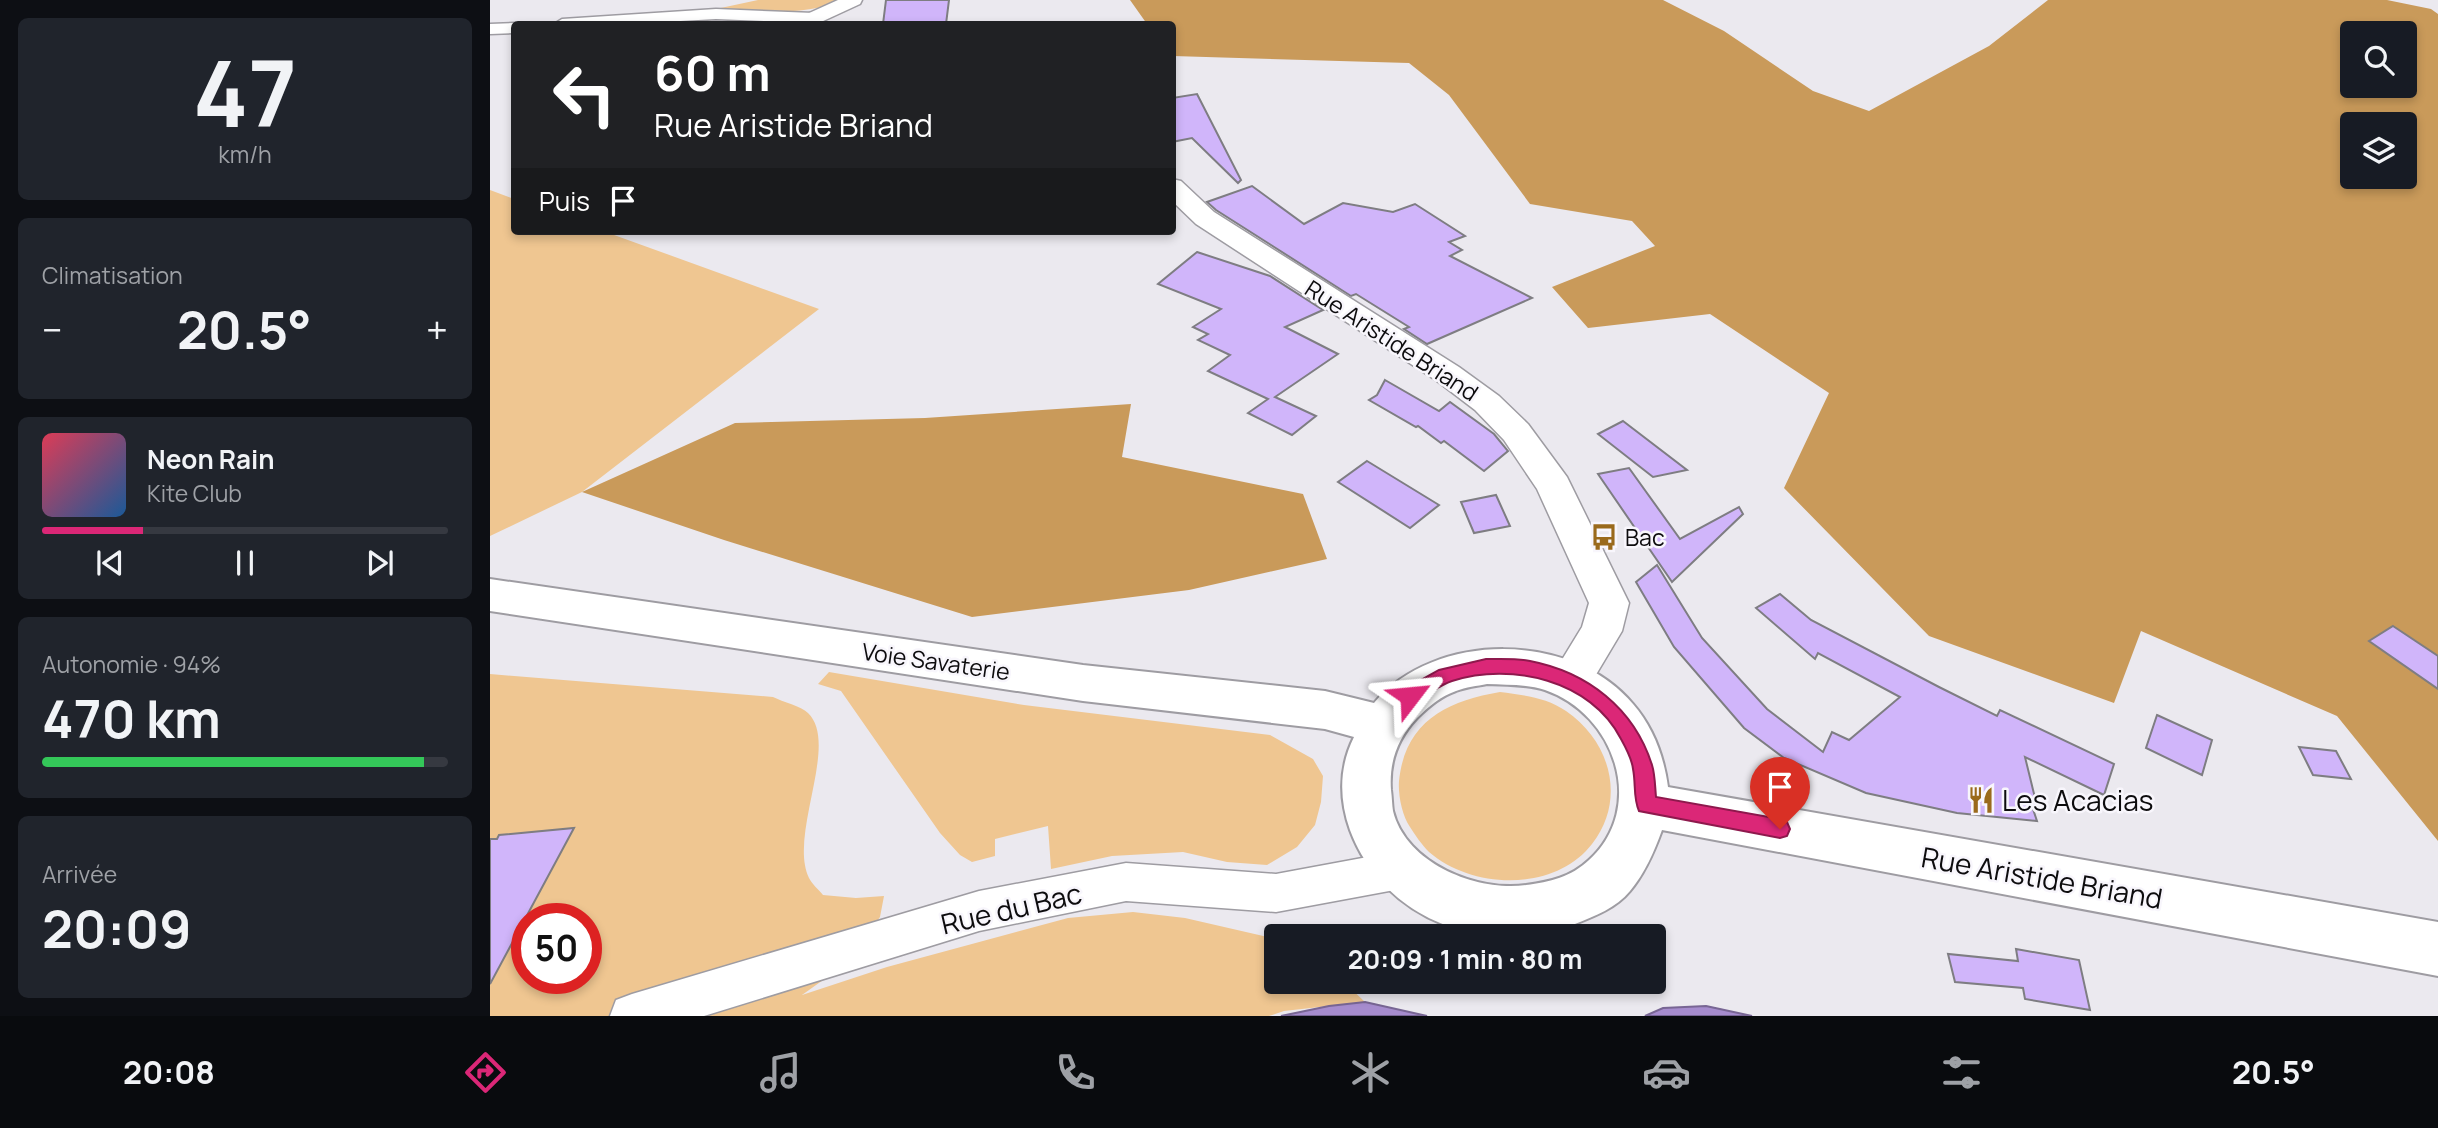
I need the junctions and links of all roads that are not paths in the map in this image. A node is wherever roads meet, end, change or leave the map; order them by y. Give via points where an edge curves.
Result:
1 (738, 0) edge
2 (853, 0) edge
3 (704, 8) dead end
4 (814, 18) junction
5 (608, 21) edge
6 (832, 21) edge
7 (511, 28) edge
8 (490, 29) edge
9 (1176, 190) edge
10 (490, 595) edge
11 (1570, 681) junction
12 (1382, 725) junction
13 (1646, 804) junction
14 (1400, 870) junction
15 (2438, 949) edge
16 (632, 1016) edge

1 - 3 street
2 - 4 street
4 - 5 street via 716,14
4 - 6 street
7 - 8 street
9 - 11 street, Rue Aristide Briand via 1205,218 1448,374 1488,403 1516,432 1554,485 1609,603 1601,631
10 - 12 main road, Voie Savaterie via 1083,683 1325,710
11 - 12 main road via 1529,668 1486,666 1456,673 1410,696
11 - 13 main road via 1602,702 1628,731 1643,766
12 - 14 main road via 1367,759 1364,797 1376,835
13 - 14 main road via 1635,842 1610,875 1574,901 1529,913 1481,911 1437,896
13 - 15 main road, Rue Aristide Briand
14 - 16 street, Rue du Bac via 1276,892 1126,882 979,911

